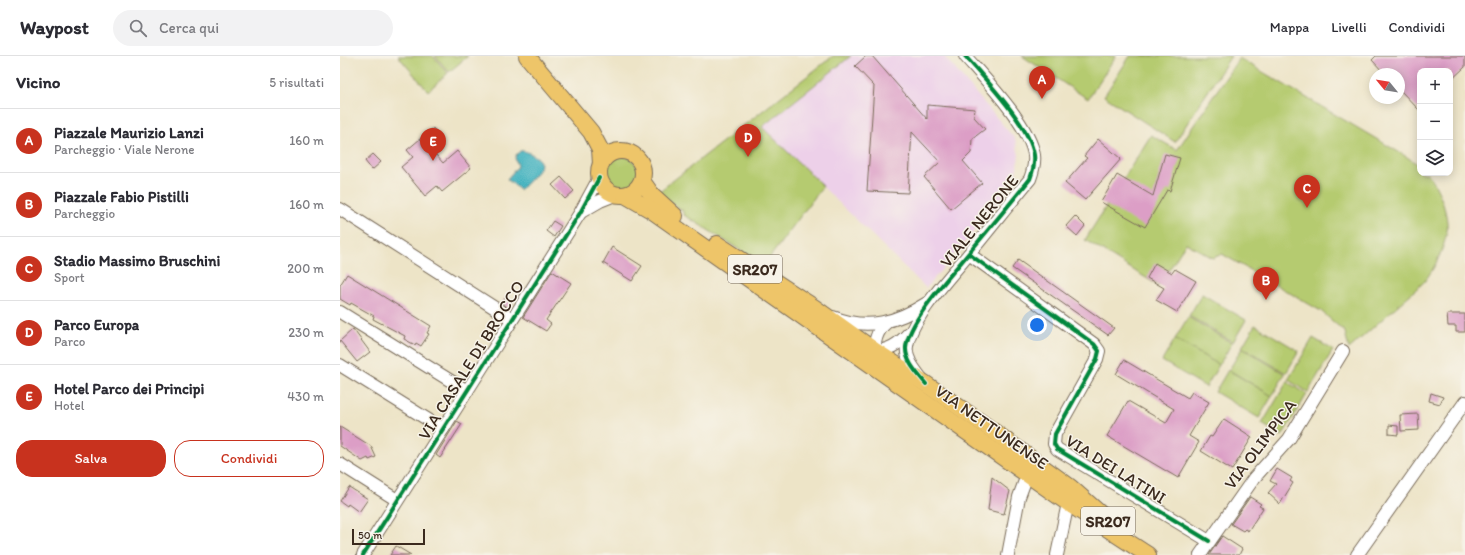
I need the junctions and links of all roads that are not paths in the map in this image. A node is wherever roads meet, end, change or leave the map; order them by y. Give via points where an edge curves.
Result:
1 (527, 56) edge
2 (965, 56) edge
3 (591, 132) junction
4 (622, 151) junction
5 (600, 171) junction
6 (642, 180) junction
7 (620, 195) junction
8 (340, 209) edge
9 (580, 212) junction
10 (969, 254) junction
11 (930, 301) junction
12 (816, 308) junction
13 (340, 312) edge
14 (512, 319) junction
15 (887, 322) junction
16 (913, 328) junction
17 (850, 351) junction
18 (875, 351) junction
19 (1343, 351) dead end
20 (340, 365) edge
21 (884, 374) junction
22 (926, 384) junction
23 (467, 391) junction
24 (1465, 402) edge
25 (443, 429) junction
26 (340, 464) edge
27 (1030, 468) junction
28 (1071, 497) junction
29 (398, 500) junction
30 (1210, 541) junction
31 (1145, 553) edge
32 (363, 555) edge
33 (1008, 555) edge
34 (1057, 555) edge
35 (1200, 555) edge
36 (1357, 555) edge

1 - 3 main road
2 - 10 street, VIALE NERONE via 1017,118 1034,155 1030,179
3 - 4 main road
3 - 5 main road via 600,149
4 - 5 main road via 609,154
4 - 6 main road via 635,155 640,160 644,174
5 - 7 main road, VIA NETTUNENSE / SR207 via 605,189
5 - 9 street, VIA CASALE DI BROCCO
6 - 7 main road via 636,190
6 - 12 main road, VIA NETTUNENSE / SR207 via 652,195 680,220
7 - 9 street, VIA CASALE DI BROCCO via 600,201
7 - 17 main road, VIA NETTUNENSE / SR207 via 651,210
8 - 14 street
9 - 14 street, VIA CASALE DI BROCCO
10 - 11 street, VIALE NERONE
10 - 30 street, VIA DEI LATINI via 1098,349 1098,359 1055,434 1054,444 1057,449
11 - 15 street, VIALE NERONE via 905,316
11 - 16 street, VIALE NERONE
12 - 15 street, VIALE NERONE via 851,322
12 - 18 main road, VIA NETTUNENSE / SR207
13 - 23 street
14 - 23 street, VIA CASALE DI BROCCO
15 - 18 street via 878,332
16 - 18 street, VIALE NERONE via 893,347
16 - 22 street, VIALE NERONE via 907,345 907,356 912,367
17 - 18 street, VIALE NERONE
17 - 21 main road, VIA NETTUNENSE / SR207
18 - 21 street
18 - 22 main road, VIA NETTUNENSE / SR207
19 - 30 street, VIA OLIMPICA via 1293,433 1254,478
20 - 25 street
21 - 27 main road, VIA NETTUNENSE / SR207
22 - 27 main road, VIA NETTUNENSE / SR207
23 - 25 street, VIA CASALE DI BROCCO
24 - 36 street
25 - 29 street, VIA CASALE DI BROCCO
26 - 29 street
27 - 28 main road, VIA NETTUNENSE / SR207
27 - 33 street via 1019,497
28 - 31 main road, VIA NETTUNENSE / SR207
28 - 34 street
29 - 32 street, VIA CASALE DI BROCCO
30 - 35 street, VIA OLIMPICA

